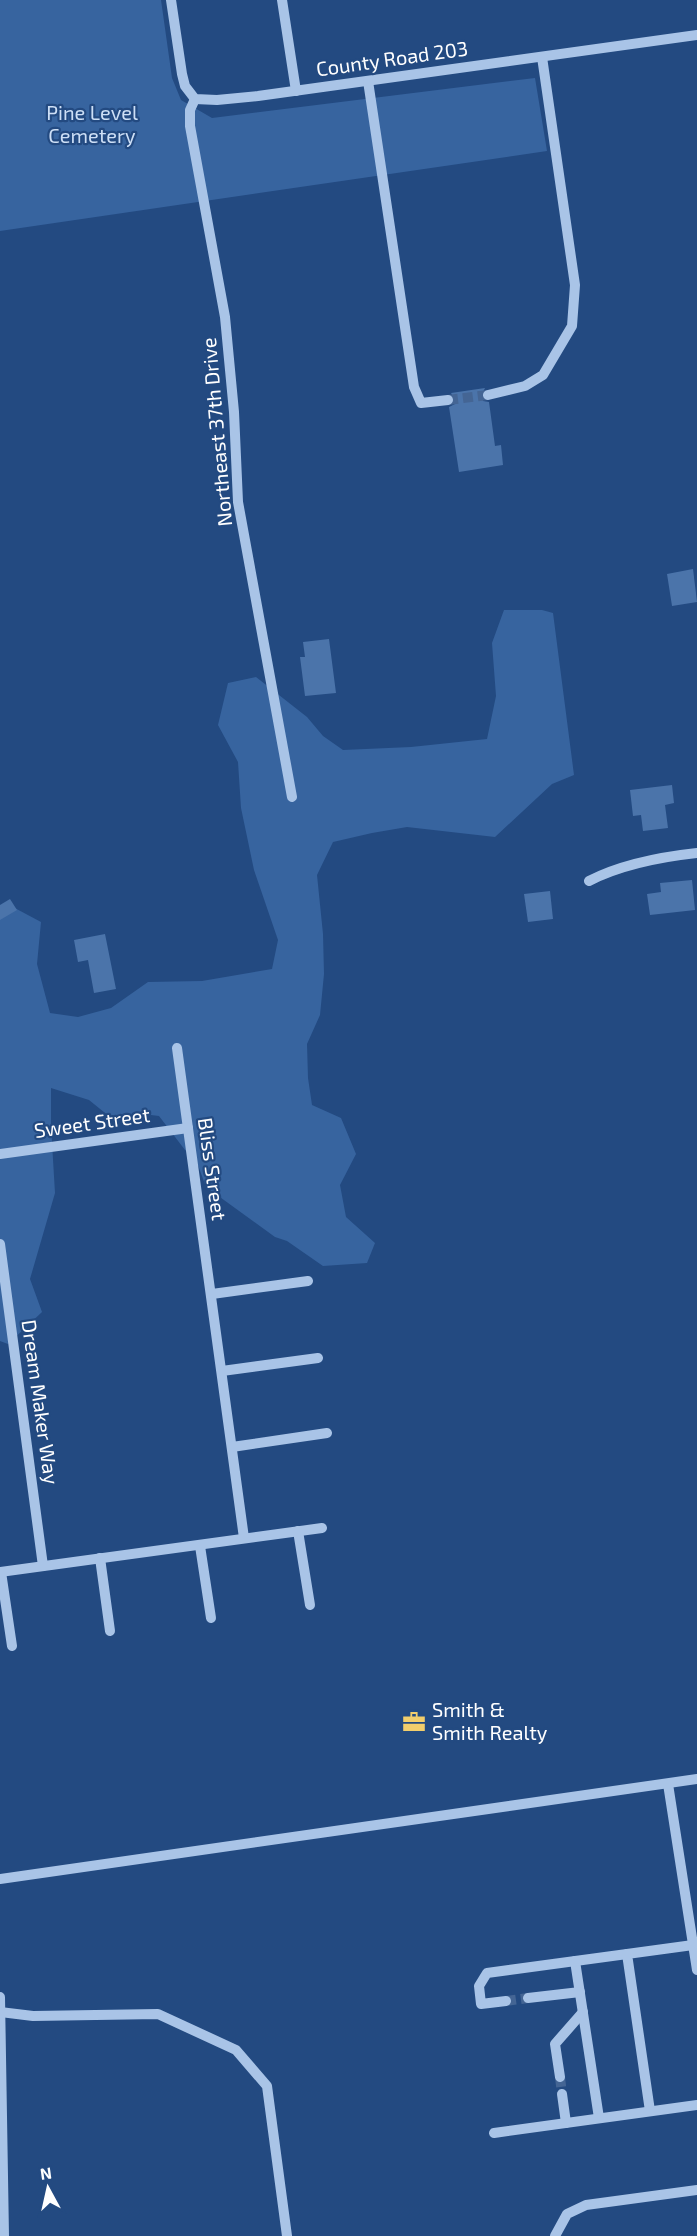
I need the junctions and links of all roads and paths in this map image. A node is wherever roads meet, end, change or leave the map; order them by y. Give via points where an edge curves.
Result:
1 (171, 0) edge
2 (282, 0) edge
3 (697, 35) edge
4 (542, 57) junction
5 (368, 81) junction
6 (296, 91) junction
7 (195, 99) junction
8 (488, 395) tunnel mouth
9 (448, 400) tunnel mouth
10 (292, 797) dead end
11 (697, 853) edge
12 (589, 881) dead end
13 (177, 1048) dead end
14 (188, 1128) junction
15 (0, 1154) edge
16 (0, 1244) edge
17 (308, 1281) dead end
18 (212, 1294) junction
19 (318, 1358) dead end
20 (222, 1371) junction
21 (327, 1433) dead end
22 (232, 1447) junction
23 (322, 1528) dead end
24 (298, 1531) junction
25 (244, 1539) junction
26 (200, 1546) junction
27 (100, 1558) junction
28 (43, 1566) junction
29 (0, 1572) edge
30 (310, 1605) dead end
31 (211, 1618) dead end
32 (110, 1631) dead end
33 (12, 1646) dead end
34 (697, 1779) edge
35 (668, 1784) junction
36 (0, 1879) edge
37 (693, 1945) junction
38 (627, 1954) junction
39 (575, 1961) junction
40 (697, 1970) edge
41 (580, 1992) junction
42 (0, 1997) edge
43 (528, 1998) tunnel mouth
44 (506, 2001) tunnel mouth
45 (1, 2012) edge
46 (583, 2012) junction
47 (560, 2077) tunnel mouth
48 (562, 2094) tunnel mouth
49 (697, 2105) edge
50 (650, 2111) junction
51 (599, 2118) junction
52 (566, 2123) junction
53 (494, 2133) dead end
54 (697, 2190) edge
55 (4, 2236) edge
56 (287, 2236) edge
57 (555, 2236) edge

1 - 7 street via 182,74
2 - 6 street
3 - 4 street, County Road 203
4 - 5 street, County Road 203
4 - 8 street via 575,285 572,326 543,375 525,386
5 - 6 street, County Road 203
5 - 9 street via 414,387 421,403
6 - 7 street, County Road 203 via 230,100
7 - 10 street, Northeast 37th Drive via 190,126 225,317 238,502
11 - 12 street via 609,870
13 - 14 street, Bliss Street
14 - 15 street, Sweet Street
14 - 18 street, Bliss Street
16 - 28 street, Dream Maker Way
17 - 18 street
18 - 20 street, Bliss Street
19 - 20 street
20 - 22 street, Bliss Street
21 - 22 street
22 - 25 street, Bliss Street
23 - 24 street
24 - 25 street
24 - 30 street
25 - 26 street
26 - 27 street
26 - 31 street
27 - 28 street
27 - 32 street
28 - 29 street
29 - 33 street
34 - 35 street
35 - 36 street
35 - 37 street
37 - 38 street
37 - 40 street
38 - 39 street
38 - 50 street
39 - 41 street
39 - 44 street via 487,1973 479,1986 481,2004
41 - 43 street
41 - 46 street
42 - 45 street
45 - 55 street
45 - 56 street via 33,2016 158,2014 236,2050 267,2086
46 - 47 street via 555,2044
46 - 51 street
48 - 52 street
49 - 50 street
50 - 51 street
51 - 52 street
52 - 53 street
54 - 57 street via 586,2205 567,2214

